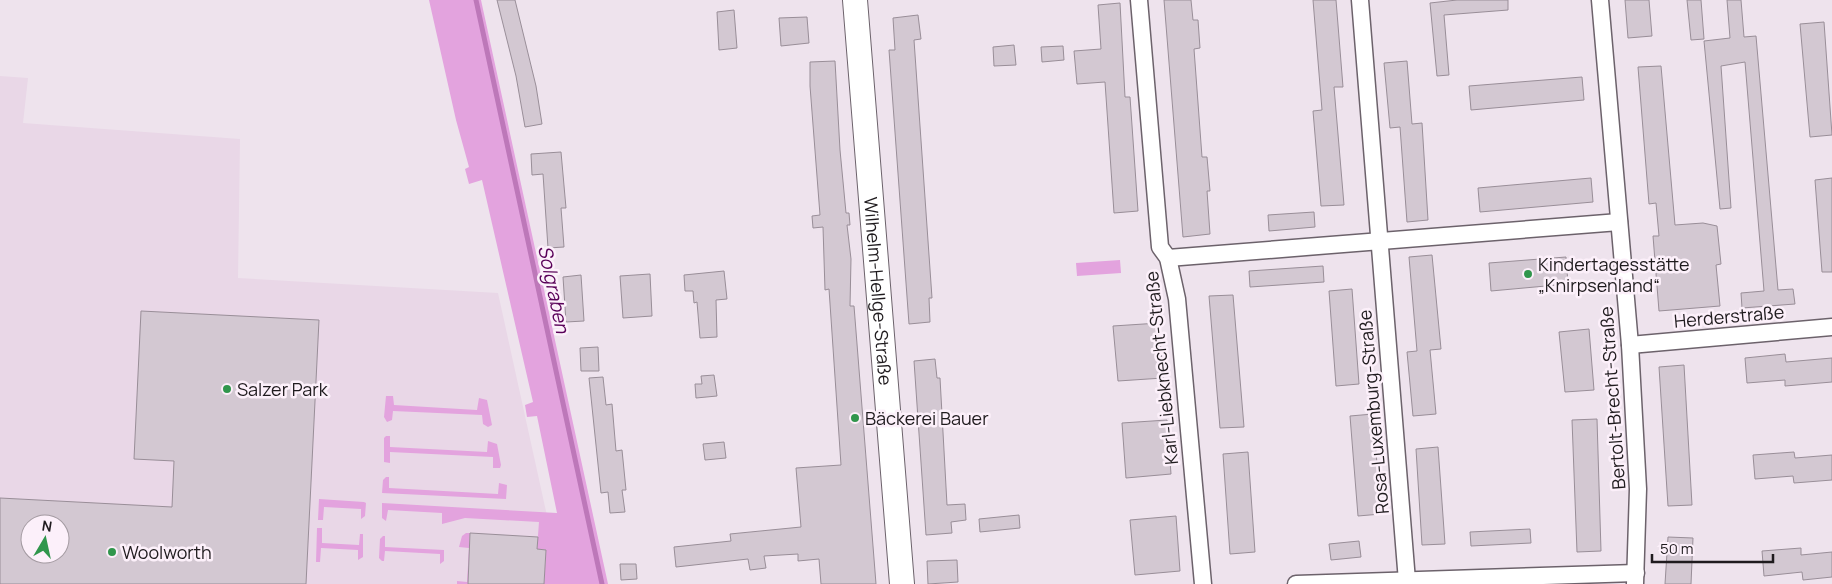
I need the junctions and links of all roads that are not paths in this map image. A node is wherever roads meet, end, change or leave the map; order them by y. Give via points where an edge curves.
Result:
1 (855, 0) edge
2 (1139, 0) edge
3 (1360, 0) edge
4 (1600, 0) edge
5 (1619, 222) junction
6 (1380, 241) junction
7 (1168, 258) junction
8 (1832, 327) edge
9 (1630, 345) junction
10 (1636, 578) edge
11 (1407, 580) junction
12 (902, 584) edge
13 (1203, 584) edge
14 (1296, 584) edge

1 - 12 main road, Wilhelm-Hellge-Straße
2 - 7 street, Karl-Liebknecht-Straße via 1160,247
3 - 6 street, Rosa-Luxemburg-Straße
4 - 5 street, Bertolt-Brecht-Straße
5 - 6 street
5 - 9 street, Bertolt-Brecht-Straße
6 - 7 street
6 - 11 street, Rosa-Luxemburg-Straße
7 - 13 street, Karl-Liebknecht-Straße via 1177,299
8 - 9 street, Herderstraße
9 - 10 street, Bertolt-Brecht-Straße via 1638,489
10 - 11 street
11 - 14 street

